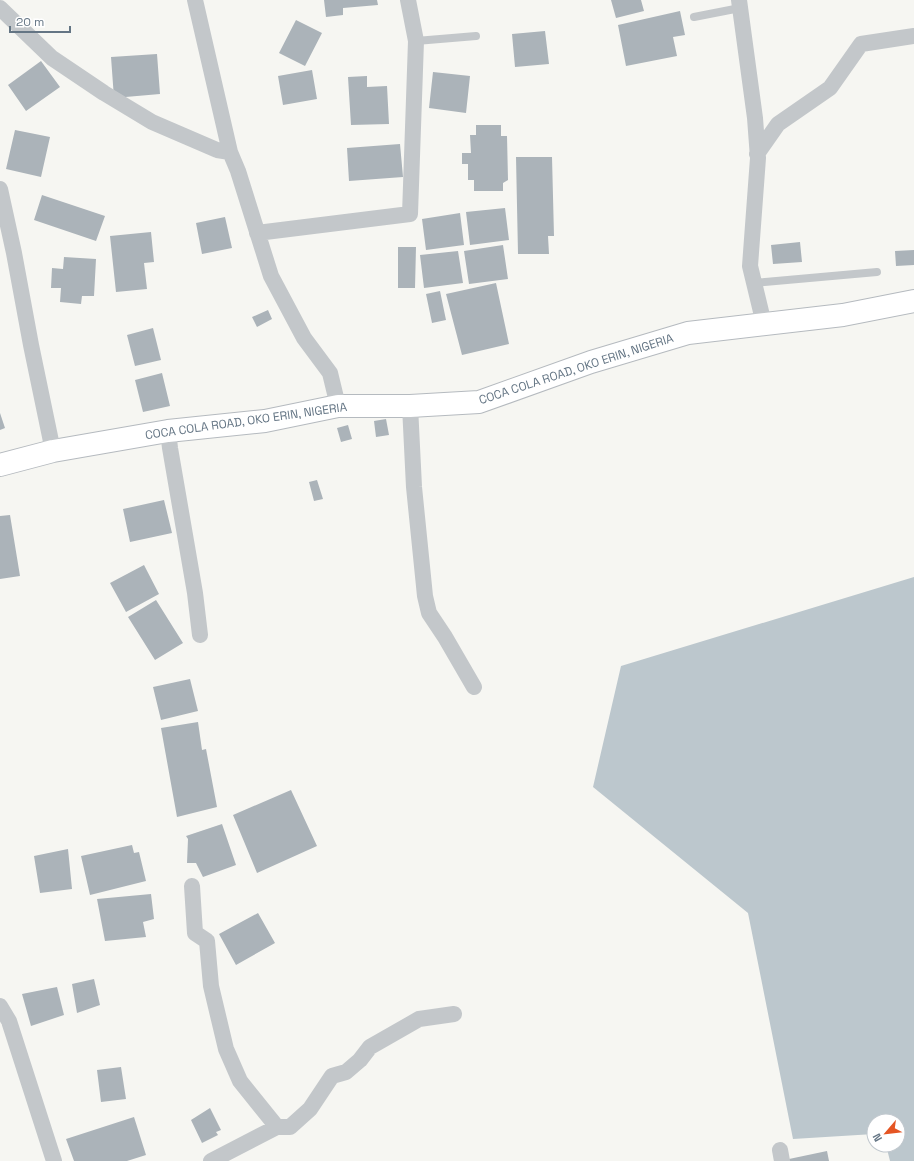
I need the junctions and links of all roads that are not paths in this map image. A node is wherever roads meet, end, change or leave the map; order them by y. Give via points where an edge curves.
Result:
1 (195, 0) edge
2 (408, 0) edge
3 (739, 4) edge
4 (0, 8) edge
5 (694, 17) dead end
6 (476, 36) dead end
7 (914, 36) edge
8 (416, 41) junction
9 (230, 152) junction
10 (757, 154) junction
11 (0, 189) edge
12 (257, 233) junction
13 (877, 272) dead end
14 (754, 283) junction
15 (914, 301) edge
16 (764, 324) junction
17 (338, 406) junction
18 (410, 406) junction
19 (168, 430) junction
20 (54, 451) junction
21 (0, 465) edge
22 (200, 635) dead end
23 (474, 687) dead end
24 (192, 886) dead end
25 (0, 1006) edge
26 (454, 1014) dead end
27 (277, 1127) junction
28 (54, 1161) edge
29 (211, 1161) edge

1 - 9 street
2 - 8 street
3 - 5 lane
3 - 10 street via 755,118
4 - 9 street via 52,58 104,93 152,122 217,150
6 - 8 lane
7 - 10 street via 861,44 830,88 778,124
8 - 12 street via 410,214
9 - 12 street
10 - 14 street via 750,266
11 - 20 street
12 - 17 street via 271,276 304,338 330,373
13 - 14 lane
14 - 16 street
15 - 16 street, COCA COLA ROAD, OKO ERIN, NIGERIA via 843,315
16 - 18 street, COCA COLA ROAD, OKO ERIN, NIGERIA via 688,333 591,362 479,402
17 - 18 street, COCA COLA ROAD, OKO ERIN, NIGERIA
17 - 19 street, COCA COLA ROAD, OKO ERIN, NIGERIA via 265,421
18 - 23 street via 414,487 425,596 429,613
19 - 20 street, COCA COLA ROAD, OKO ERIN, NIGERIA
19 - 22 street
20 - 21 street, COCA COLA ROAD, OKO ERIN, NIGERIA
24 - 27 street via 195,933 207,941 211,986 226,1049 240,1081
25 - 28 street via 8,1021
26 - 27 street via 419,1019 370,1047 346,1072 332,1076 310,1109 290,1127
27 - 29 street

